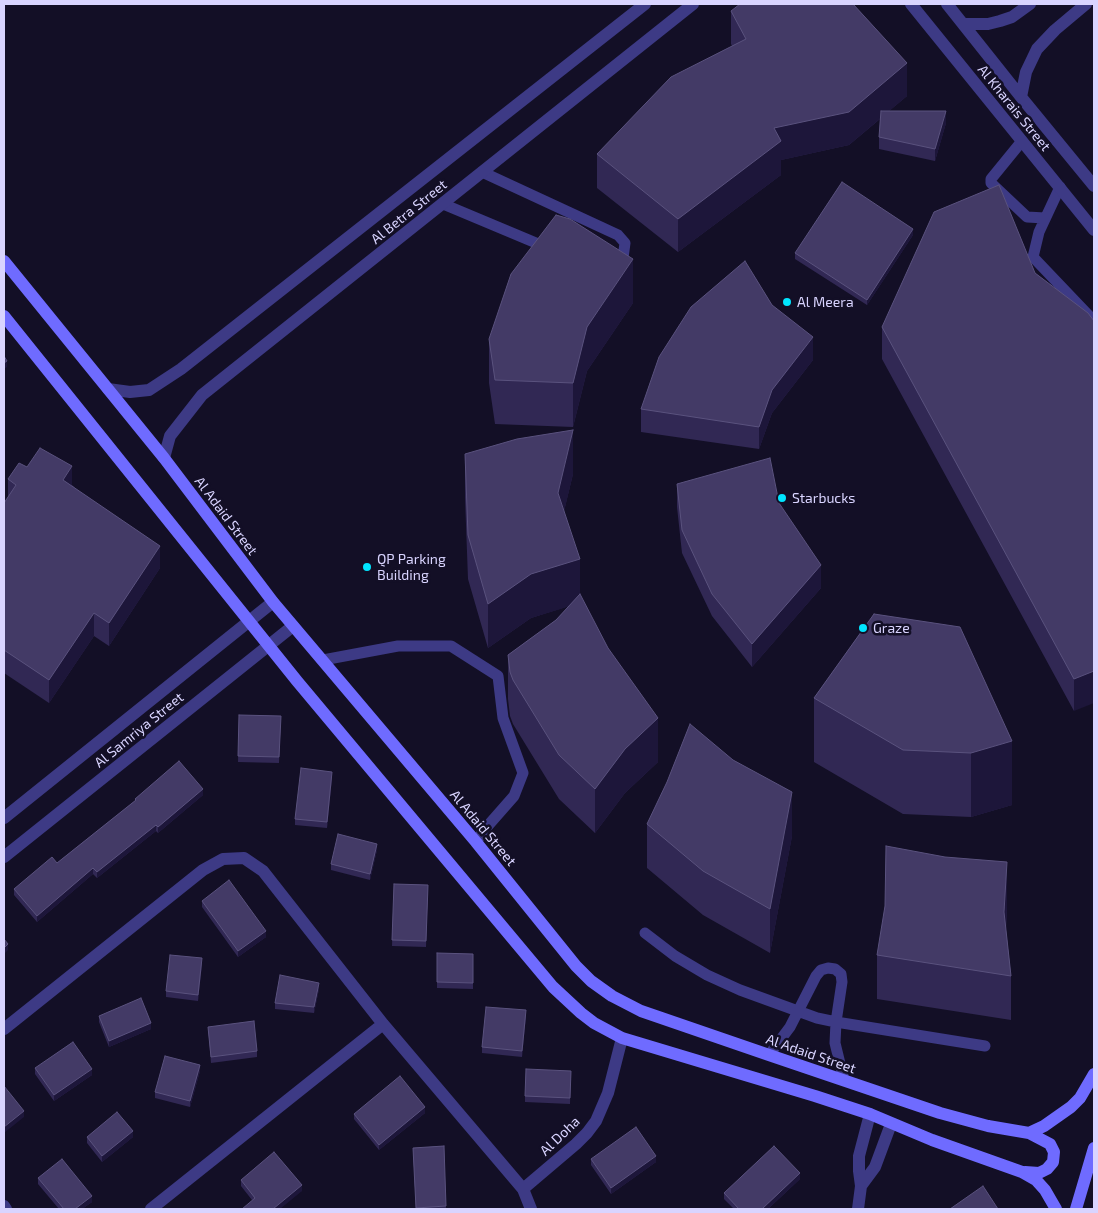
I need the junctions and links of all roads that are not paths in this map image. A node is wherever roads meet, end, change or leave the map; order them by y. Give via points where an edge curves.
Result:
1 (645, 4) edge
2 (693, 4) edge
3 (911, 4) edge
4 (947, 4) edge
5 (1030, 4) edge
6 (1086, 4) edge
7 (964, 24) junction
8 (1020, 97) junction
9 (1022, 141) junction
10 (482, 172) junction
11 (1094, 186) edge
12 (1060, 187) junction
13 (444, 204) junction
14 (1045, 218) junction
15 (1094, 230) edge
16 (562, 253) edge
17 (4, 261) edge
18 (606, 267) edge
19 (4, 316) edge
20 (1094, 321) edge
21 (108, 389) junction
22 (164, 458) junction
23 (273, 602) junction
24 (249, 623) junction
25 (293, 626) junction
26 (268, 646) junction
27 (323, 660) junction
28 (4, 818) edge
29 (476, 842) junction
30 (4, 857) edge
31 (645, 933) dead end
32 (799, 1012) junction
33 (836, 1022) junction
34 (383, 1024) junction
35 (4, 1029) edge
36 (622, 1038) junction
37 (985, 1046) dead end
38 (769, 1056) junction
39 (1094, 1074) edge
40 (844, 1080) junction
41 (870, 1114) junction
42 (891, 1124) junction
43 (1029, 1133) junction
44 (1094, 1148) edge
45 (1022, 1172) junction
46 (862, 1186) junction
47 (523, 1189) junction
48 (4, 1206) edge
49 (6, 1209) edge
50 (152, 1209) edge
51 (531, 1209) edge
52 (858, 1209) edge
53 (1056, 1209) edge
54 (1076, 1209) edge

1 - 21 street, Al Betra Street via 181,369 150,390
2 - 10 street, Al Betra Street
3 - 9 street, Al Kharais Street
4 - 7 street, Al Kharais Street
5 - 7 street via 1000,22
6 - 8 street via 1037,49 1026,72
7 - 8 street, Al Kharais Street
8 - 11 street, Al Kharais Street
9 - 12 street, Al Kharais Street
9 - 14 lane via 991,183 1027,217
10 - 13 street, Al Betra Street
10 - 18 lane via 618,235 625,243 622,258
12 - 14 lane
12 - 15 street, Al Kharais Street
13 - 16 lane
13 - 22 street, Al Betra Street via 202,395 170,436
14 - 20 lane via 1033,257
17 - 21 street, Al Adaid Street
19 - 24 street
21 - 22 street, Al Adaid Street
22 - 23 street, Al Adaid Street
23 - 24 street, Al Samriya Street
23 - 25 street, Al Adaid Street
24 - 26 street
24 - 28 street, Al Samriya Street
25 - 26 street, Al Samriya Street
25 - 27 street, Al Adaid Street
26 - 30 street, Al Samriya Street
26 - 36 street via 553,987 581,1014
27 - 29 street, Al Adaid Street
27 - 29 lane via 398,646 451,646 498,676 503,718 523,773 514,796
29 - 38 street, Al Adaid Street via 591,981 641,1011
31 - 32 lane via 675,956 707,974
32 - 33 lane
32 - 33 lane via 821,970 835,969 841,974 842,982
32 - 38 lane
33 - 37 lane
33 - 40 lane via 836,1052
34 - 35 street via 263,870 244,858 223,859 204,870
34 - 47 street
34 - 50 street
36 - 41 street
36 - 47 street, Al Doha via 608,1093 596,1120 576,1144
38 - 40 street, Al Adaid Street
39 - 43 street via 1072,1107
40 - 43 street, Al Adaid Street via 940,1113
41 - 42 street
41 - 46 street via 859,1156
42 - 45 street
42 - 46 street via 875,1167
43 - 45 street, Al Adaid Street via 1050,1144 1054,1152 1053,1162 1039,1173
44 - 54 street
45 - 53 street via 1036,1180
46 - 52 street
47 - 51 street
48 - 49 street

